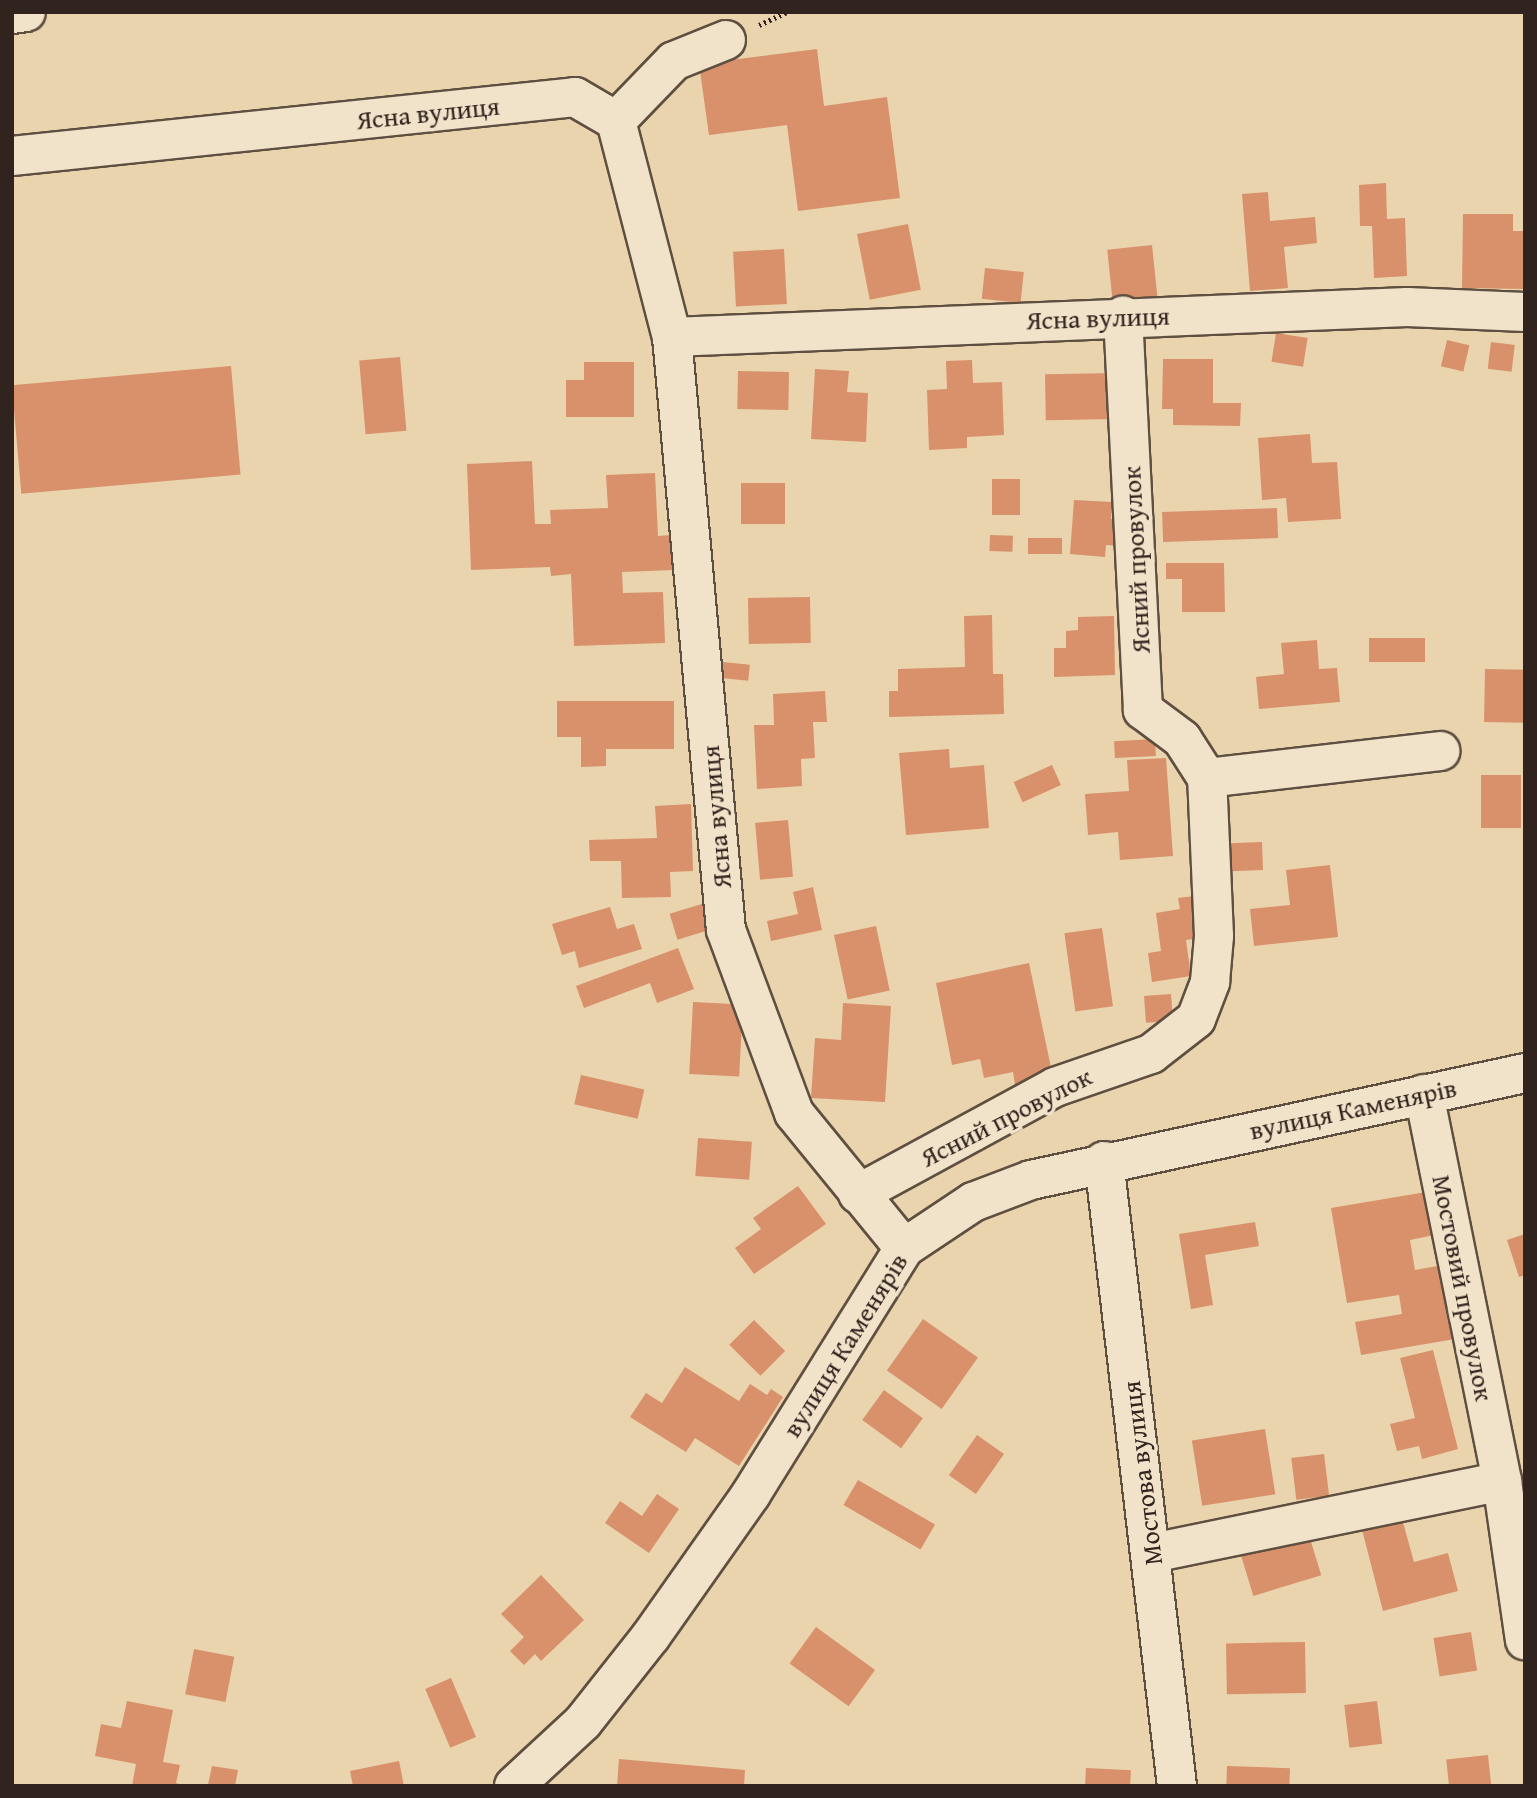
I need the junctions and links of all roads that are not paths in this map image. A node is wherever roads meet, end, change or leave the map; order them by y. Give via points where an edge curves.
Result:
1 (26, 12) edge
2 (12, 14) edge
3 (726, 40) dead end
4 (616, 121) junction
5 (12, 156) edge
6 (1525, 312) edge
7 (1123, 316) junction
8 (672, 337) junction
9 (1440, 751) dead end
10 (1208, 778) junction
11 (1525, 1073) edge
12 (1424, 1094) junction
13 (1104, 1161) junction
14 (858, 1194) junction
15 (904, 1248) junction
16 (1502, 1481) junction
17 (1153, 1553) junction
18 (1525, 1640) edge
19 (514, 1786) edge
20 (1177, 1786) edge

1 - 2 street
3 - 4 street via 674,61
4 - 5 street, Ясна вулиця via 575,97
4 - 8 street, Ясна вулиця
6 - 7 street, Ясна вулиця via 1408,307
7 - 8 street, Ясна вулиця
7 - 10 street, Ясний провулок via 1143,710 1182,739
8 - 14 street, Ясна вулиця via 726,930 794,1113
9 - 10 street
10 - 14 street, Ясний провулок via 1214,936 1210,982 1196,1019 1151,1054 1055,1087
11 - 12 street, вулиця Каменярів
12 - 13 street, вулиця Каменярів
12 - 16 street, Мостовий провулок
13 - 15 street, вулиця Каменярів via 973,1202
13 - 17 street, Мостова вулиця
14 - 15 street, Ясна вулиця
15 - 19 street, вулиця Каменярів via 751,1494 650,1636 583,1722
16 - 17 street
16 - 18 street, Мостовий провулок
17 - 20 street, Мостова вулиця

